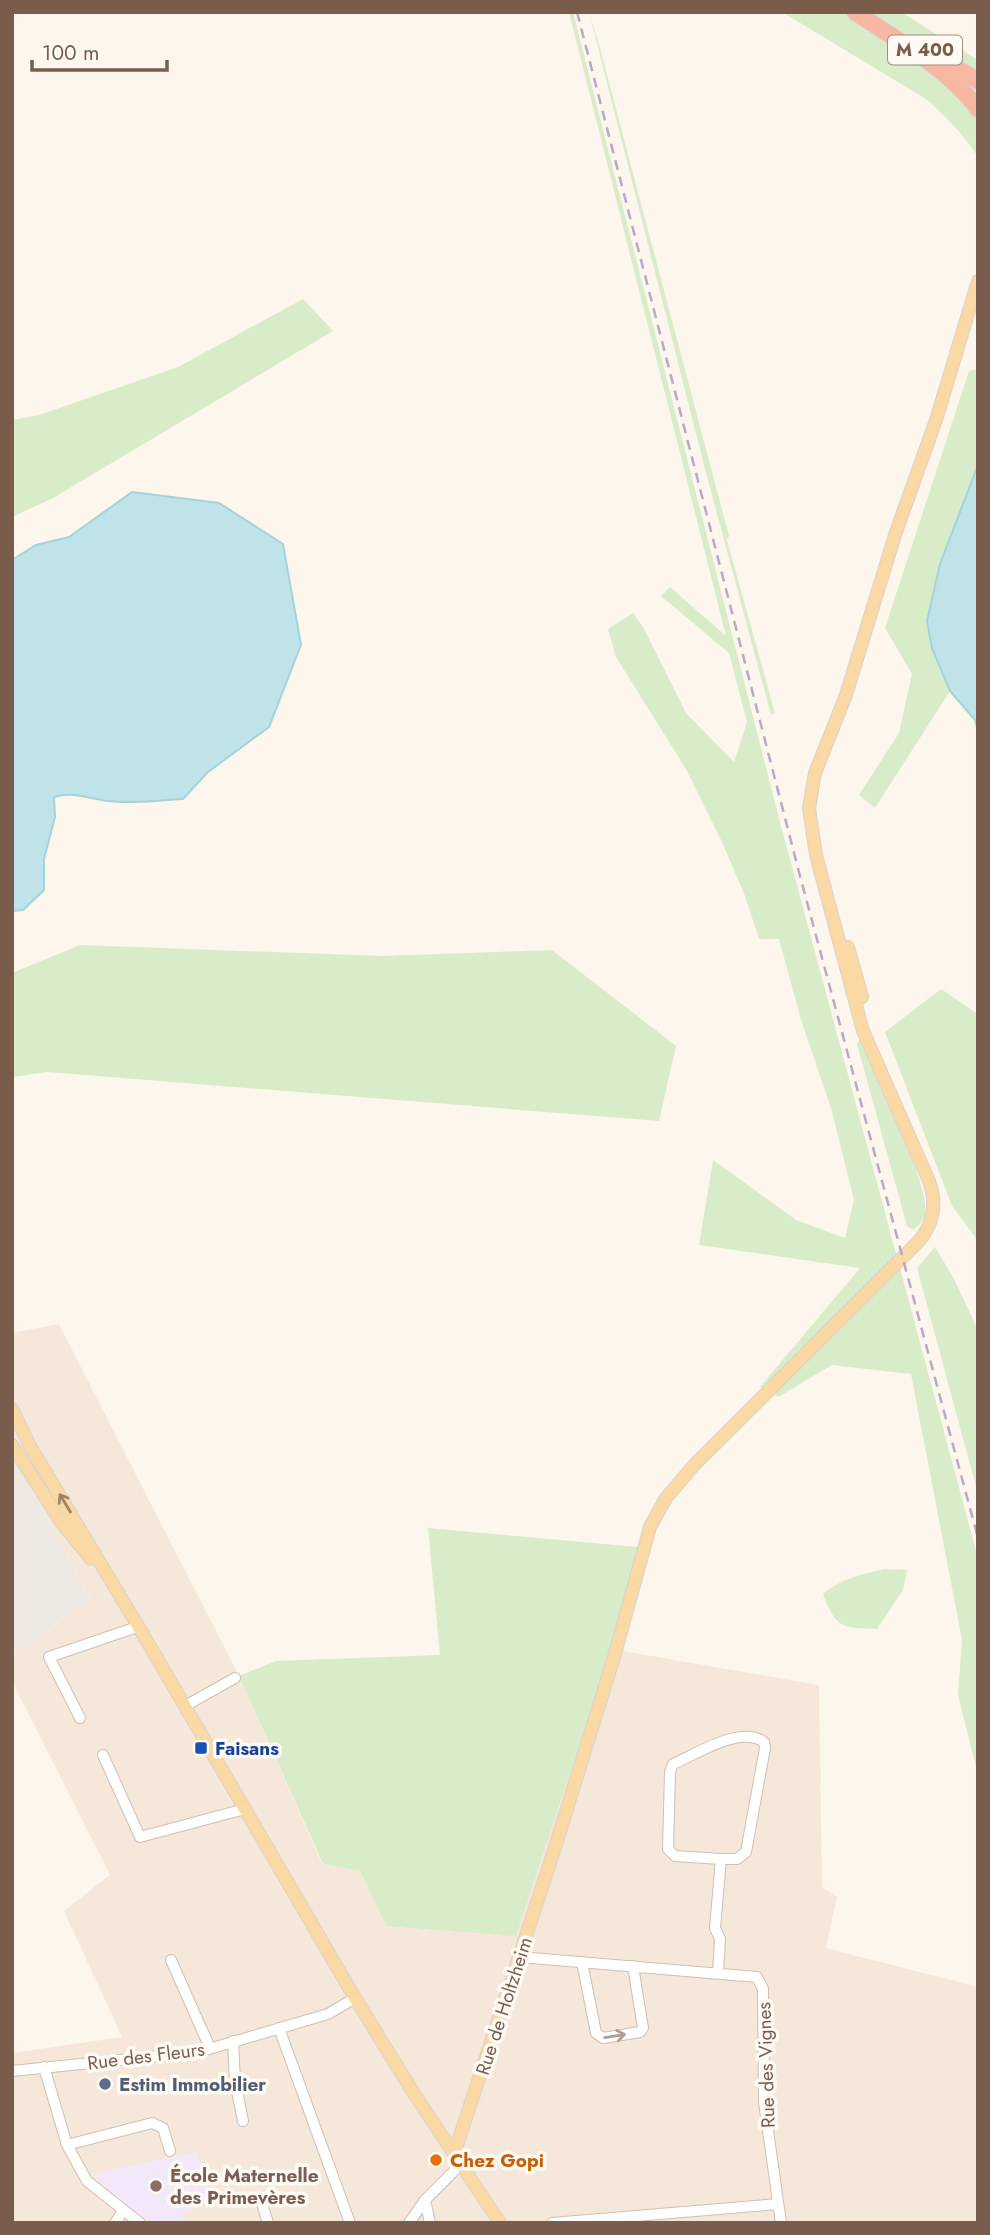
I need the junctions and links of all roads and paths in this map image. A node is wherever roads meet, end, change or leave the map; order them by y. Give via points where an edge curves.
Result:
1 (855, 12) edge
2 (864, 12) edge
3 (978, 81) edge
4 (978, 108) edge
5 (978, 281) edge
6 (12, 1409) edge
7 (12, 1445) edge
8 (34, 1453) junction
9 (22, 1460) junction
10 (47, 1475) junction
11 (36, 1482) junction
12 (73, 1527) junction
13 (137, 1624) junction
14 (235, 1678) dead end
15 (185, 1706) junction
16 (80, 1718) dead end
17 (103, 1755) dead end
18 (245, 1809) junction
19 (721, 1859) junction
20 (520, 1957) junction
21 (172, 1960) dead end
22 (582, 1962) junction
23 (633, 1966) junction
24 (718, 1973) junction
25 (355, 1998) junction
26 (279, 2028) junction
27 (233, 2041) junction
28 (210, 2048) junction
29 (44, 2067) junction
30 (12, 2071) edge
31 (243, 2121) dead end
32 (67, 2145) junction
33 (170, 2151) dead end
34 (457, 2159) junction
35 (425, 2200) junction
36 (778, 2204) junction
37 (263, 2207) dead end
38 (123, 2211) junction
39 (115, 2223) edge
40 (140, 2223) edge
41 (268, 2223) edge
42 (350, 2223) edge
43 (409, 2223) edge
44 (430, 2223) edge
45 (500, 2223) edge
46 (552, 2223) edge
47 (781, 2223) edge

1 - 4 highway, M 400 via 918,54
2 - 3 highway, M 400
5 - 20 main road, Rue de Holtzheim via 846,695 812,784 810,819 863,1031 932,1189 931,1222 919,1241 695,1464 660,1507 646,1538 619,1642
6 - 8 main road
7 - 9 main road
8 - 9 main road
8 - 10 main road
9 - 11 main road
10 - 11 main road
12 -> 10 main road
11 - 12 main road
12 - 13 main road
13 - 15 main road
13 - 16 street via 49,1657
14 - 15 street
15 - 18 main road
17 - 18 street via 140,1837
18 - 25 main road
19 - 19 street via 737,1859 746,1852 765,1748 758,1738 737,1736 673,1765 670,1772 668,1849 675,1856
19 - 24 street via 715,1928 720,1939
20 - 22 street, Rue des Vignes
20 - 34 main road, Rue de Holtzheim
21 - 28 street
22 - 23 street, Rue des Vignes
22 -> 23 street via 596,2033 603,2038 643,2028
23 - 24 street, Rue des Vignes
24 - 36 street, Rue des Vignes via 757,1978 763,1989 764,2102
25 - 26 street, Rue des Fleurs via 328,2014
25 - 34 main road
26 - 27 street, Rue des Fleurs
26 - 42 street
27 - 28 street, Rue des Fleurs
27 - 31 street
28 - 29 street, Rue des Fleurs
29 - 30 street, Rue des Fleurs
29 - 32 street
32 - 33 street via 152,2123 163,2128
32 - 38 street via 87,2181
34 - 35 street
34 - 45 main road
35 - 43 street
35 - 44 street
36 - 46 street
36 - 47 street, Rue des Vignes
37 - 41 street
38 - 39 street
38 - 40 street

